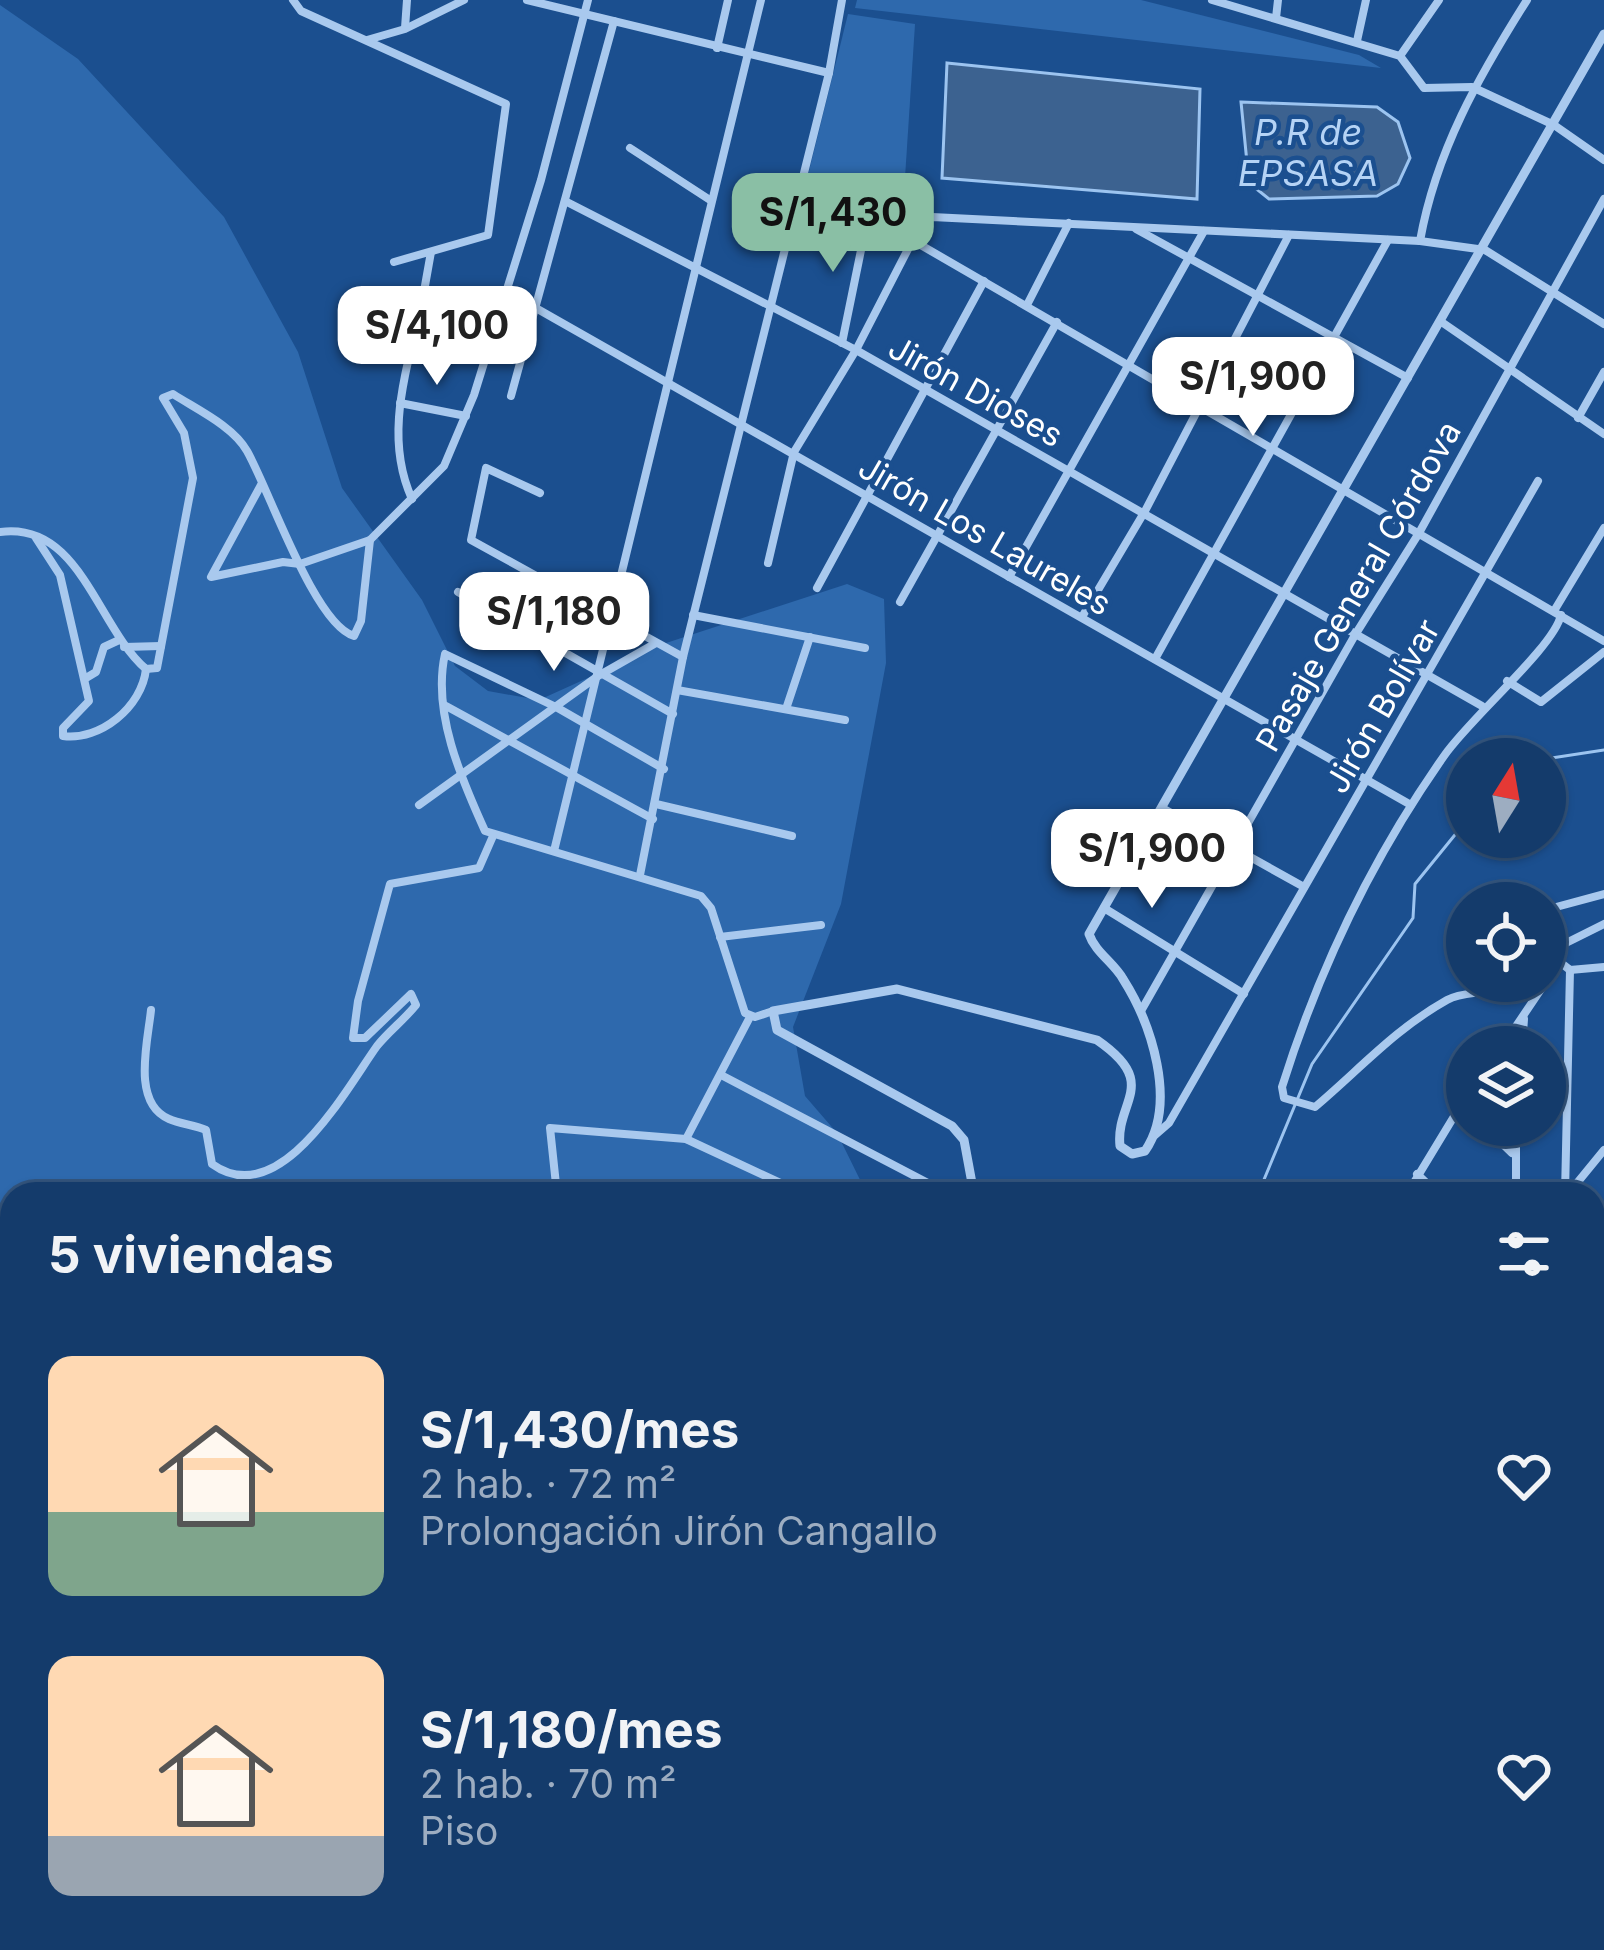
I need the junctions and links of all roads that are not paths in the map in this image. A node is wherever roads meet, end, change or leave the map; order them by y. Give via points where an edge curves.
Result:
1 (292, 0) edge
2 (407, 0) edge
3 (464, 0) edge
4 (527, 0) edge
5 (588, 0) edge
6 (728, 0) edge
7 (761, 0) edge
8 (842, 0) edge
9 (1212, 0) edge
10 (1278, 0) edge
11 (1366, 0) edge
12 (1439, 0) edge
13 (1527, 0) edge
14 (584, 12) junction
15 (1276, 18) junction
16 (614, 21) junction
17 (405, 29) junction
18 (1604, 34) edge
19 (367, 40) junction
20 (1357, 40) junction
21 (716, 48) junction
22 (747, 55) junction
23 (1400, 56) junction
24 (829, 73) junction
25 (1472, 87) junction
26 (1554, 125) junction
27 (630, 148) dead end
28 (1604, 160) edge
29 (1604, 199) edge
30 (710, 200) junction
31 (565, 201) junction
32 (794, 202) junction
33 (868, 217) junction
34 (1070, 223) junction
35 (1130, 226) junction
36 (1205, 230) junction
37 (1289, 235) junction
38 (912, 240) junction
39 (1388, 241) junction
40 (1420, 241) junction
41 (1485, 250) junction
42 (431, 252) junction
43 (1188, 256) junction
44 (394, 262) dead end
45 (692, 269) junction
46 (983, 281) junction
47 (1551, 291) junction
48 (1259, 292) junction
49 (422, 297) junction
50 (768, 305) junction
51 (1027, 305) junction
52 (534, 307) junction
53 (499, 315) junction
54 (1057, 322) junction
55 (1443, 323) junction
56 (1604, 324) edge
57 (1333, 337) junction
58 (842, 343) junction
59 (856, 350) junction
60 (1127, 364) junction
61 (1509, 371) junction
62 (1604, 372) edge
63 (1408, 378) junction
64 (666, 381) junction
65 (921, 390) junction
66 (511, 396) dead end
67 (400, 403) junction
68 (1200, 406) junction
69 (466, 416) junction
70 (1579, 418) junction
71 (738, 423) junction
72 (993, 428) junction
73 (1604, 434) edge
74 (1273, 449) junction
75 (794, 452) junction
76 (1069, 470) junction
77 (1538, 481) dead end
78 (261, 484) junction
79 (1345, 492) junction
80 (540, 493) dead end
81 (866, 496) junction
82 (412, 499) junction
83 (1145, 512) junction
84 (1604, 527) edge
85 (0, 532) edge
86 (32, 532) junction
87 (1419, 532) junction
88 (935, 536) junction
89 (370, 539) junction
90 (288, 544) junction
91 (1215, 554) junction
92 (283, 562) junction
93 (768, 562) dead end
94 (300, 564) junction
95 (1488, 570) junction
96 (1009, 578) junction
97 (817, 588) dead end
98 (458, 592) dead end
99 (1284, 596) junction
100 (900, 602) dead end
101 (1557, 613) junction
102 (608, 615) junction
103 (693, 615) junction
104 (1082, 617) junction
105 (1355, 635) junction
106 (810, 638) junction
107 (1604, 641) edge
108 (657, 643) junction
109 (120, 644) junction
110 (161, 646) junction
111 (866, 648) dead end
112 (1604, 652) edge
113 (683, 657) junction
114 (1155, 658) junction
115 (146, 669) junction
116 (1430, 672) junction
117 (598, 676) junction
118 (86, 678) junction
119 (1507, 681) junction
120 (677, 690) junction
121 (1226, 701) junction
122 (445, 705) junction
123 (1482, 706) junction
124 (556, 707) junction
125 (786, 709) junction
126 (673, 714) junction
127 (845, 719) dead end
128 (584, 722) junction
129 (506, 741) junction
130 (1296, 742) junction
131 (664, 769) junction
132 (460, 775) junction
133 (569, 778) junction
134 (1367, 781) junction
135 (656, 804) junction
136 (418, 805) dead end
137 (1411, 805) junction
138 (1164, 809) junction
139 (653, 819) junction
140 (493, 836) junction
141 (792, 836) dead end
142 (1236, 848) junction
143 (554, 851) junction
144 (640, 875) junction
145 (1304, 887) junction
146 (1604, 894) edge
147 (1566, 904) edge
148 (1104, 908) junction
149 (1604, 924) edge
150 (821, 925) dead end
151 (720, 937) junction
152 (1566, 943) edge
153 (1179, 951) junction
154 (1604, 967) edge
155 (1566, 968) edge
156 (1570, 970) junction
157 (1244, 994) junction
158 (1446, 1000) edge
159 (1535, 1002) edge
160 (151, 1010) dead end
161 (772, 1011) junction
162 (1142, 1011) junction
163 (750, 1017) junction
164 (1525, 1018) junction
165 (1519, 1026) edge
166 (1524, 1026) edge
167 (723, 1076) junction
168 (1446, 1132) edge
169 (1153, 1136) junction
170 (686, 1139) junction
171 (1505, 1146) edge
172 (1515, 1146) edge
173 (1604, 1150) edge
174 (1514, 1154) junction
175 (1418, 1174) junction
176 (555, 1182) edge
177 (778, 1182) edge
178 (926, 1182) edge
179 (972, 1182) edge
180 (1414, 1182) edge
181 (1426, 1182) edge
182 (1515, 1182) edge
183 (1567, 1182) edge
184 (1577, 1182) edge

1 - 19 street
2 - 17 street
3 - 17 street
4 - 14 street
5 - 14 street
6 - 21 street
7 - 22 street
8 - 24 street
9 - 15 street
10 - 15 street
11 - 20 street
12 - 23 street
13 - 25 street
14 - 16 street
14 - 53 street
15 - 20 street
16 - 21 street
16 - 31 street
17 - 19 street
18 - 26 street
19 - 42 street via 506,104 488,235
20 - 23 street
21 - 22 street
22 - 24 street
22 - 30 street
23 - 25 street via 1424,88
24 - 32 street
25 - 26 street
25 - 40 street via 1440,163
26 - 28 street
26 - 41 street
27 - 30 street
29 - 47 street, Pasaje General Córdova
30 - 45 street
31 - 45 street, Jirón Dioses
31 - 52 street
32 - 33 street
32 - 50 street
33 - 38 street
33 - 58 street
34 - 35 street
34 - 38 street via 932,217
34 - 51 street
35 - 36 street
35 - 43 street
36 - 37 street
36 - 43 street
37 - 39 street
37 - 48 street
38 - 46 street
38 - 59 street
39 - 40 street
39 - 57 street
40 - 41 street
41 - 47 street
41 - 55 street
42 - 44 street
42 - 49 street
43 - 48 street
43 - 60 street
45 - 50 street, Jirón Dioses
45 - 64 street
46 - 51 street
46 - 65 street
47 - 56 street
47 - 61 street, Pasaje General Córdova
48 - 57 street
48 - 68 street
49 - 53 street
49 - 67 street
50 - 58 street, Jirón Dioses
50 - 71 street
51 - 54 street
52 - 64 street, Jirón Los Laureles
52 - 66 street
53 - 69 street
54 - 60 street
54 - 72 street
55 - 61 street
55 - 63 street
57 - 63 street
57 - 74 street
58 - 59 street, Jirón Dioses
59 - 65 street, Jirón Dioses
59 - 75 street
60 - 68 street
60 - 76 street
61 - 70 street
61 - 87 street, Pasaje General Córdova
62 - 70 street
63 - 79 street
64 - 71 street, Jirón Los Laureles
64 - 102 street
65 - 72 street, Jirón Dioses
65 - 81 street
67 - 69 street
67 - 82 street via 396,458
68 - 74 street
68 - 83 street
69 - 82 street via 444,466
70 - 73 street
71 - 75 street, Jirón Los Laureles
71 - 103 street
72 - 76 street, Jirón Dioses
72 - 88 street
74 - 79 street
74 - 91 street
75 - 81 street, Jirón Los Laureles
75 - 93 street
76 - 83 street, Jirón Dioses
76 - 96 street
77 - 95 street, Jirón Bolívar
78 - 90 street
78 - 92 street via 210,575
78 - 110 street via 238,439 166,395 193,478
79 - 87 street
79 - 99 street
80 - 102 street via 486,468 469,537
81 - 88 street, Jirón Los Laureles
81 - 97 street
82 - 89 street
83 - 91 street, Jirón Dioses
83 - 104 street
84 - 101 street
85 - 86 street
86 - 109 street via 78,570
86 - 118 street via 60,575
87 - 95 street
87 - 105 street, Pasaje General Córdova
88 - 96 street, Jirón Los Laureles
88 - 100 street
89 - 94 street
89 - 94 street via 354,636 335,622
90 - 92 street
90 - 94 street
91 - 99 street, Jirón Dioses
91 - 114 street
92 - 94 street
95 - 101 street
95 - 116 street, Jirón Bolívar
96 - 104 street, Jirón Los Laureles
98 - 117 street
99 - 105 street, Jirón Dioses
99 - 121 street
101 - 107 street
101 - 119 street via 1551,642
102 - 108 street
102 - 117 street
103 - 106 street
103 - 113 street
104 - 114 street, Jirón Los Laureles
105 - 116 street, Jirón Dioses
105 - 130 street, Pasaje General Córdova
106 - 111 street
106 - 125 street
108 - 113 street
108 - 117 street
109 - 110 street
109 - 115 street
109 - 118 street via 104,647
110 - 115 street via 161,663
112 - 119 street via 1541,702
113 - 120 street
114 - 121 street, Jirón Los Laureles
115 - 118 street via 142,689 120,716 66,739 63,728 87,709
116 - 123 street, Jirón Dioses
116 - 134 street, Jirón Bolívar
117 - 124 street
117 - 126 street
117 - 128 street
119 - 123 street
120 - 125 street
120 - 126 street
121 - 130 street, Jirón Los Laureles
121 - 138 street
122 - 124 street via 440,680 448,652
122 - 129 street
122 - 132 street
123 - 137 street
124 - 128 street
124 - 129 street
125 - 127 street
126 - 131 street
128 - 131 street
128 - 133 street
129 - 132 street
129 - 133 street
130 - 134 street, Jirón Los Laureles
130 - 142 street, Pasaje General Córdova
131 - 135 street
132 - 136 street
132 - 140 street
133 - 139 street
133 - 143 street
134 - 137 street, Jirón Los Laureles
134 - 145 street, Jirón Bolívar
135 - 139 street
135 - 141 street
137 - 158 street via 1327,961 1282,1087 1290,1104 1305,1108 1326,1097 1383,1042
138 - 142 street
138 - 148 street
139 - 144 street
140 - 143 street
140 - 160 street via 479,868 390,884 353,1038 365,1038 411,994 416,1005 311,1139 258,1173 220,1169 206,1130 165,1118 155,1106 144,1080
142 - 145 street
142 - 153 street, Pasaje General Córdova
143 - 144 street
144 - 151 street via 708,901
145 - 157 street, Jirón Bolívar
146 - 147 street
148 - 153 street
148 - 162 street via 1090,939
149 - 152 street
150 - 151 street
151 - 163 street
153 - 157 street
153 - 162 street, Pasaje General Córdova
154 - 156 street
155 - 156 street
156 - 183 street
157 - 169 street, Jirón Bolívar via 1169,1123
159 - 164 street
161 - 163 street
161 - 169 street via 897,989 1097,1040 1131,1082 1120,1146 1140,1154
161 - 179 street via 777,1030 952,1126 964,1140
162 - 169 street via 1156,1065
163 - 167 street
164 - 165 street
164 - 166 street
167 - 170 street
167 - 178 street
168 - 175 street
170 - 176 street via 550,1128
170 - 177 street
171 - 174 street
172 - 174 street
173 - 184 street
174 - 182 street
175 - 180 street
175 - 181 street

